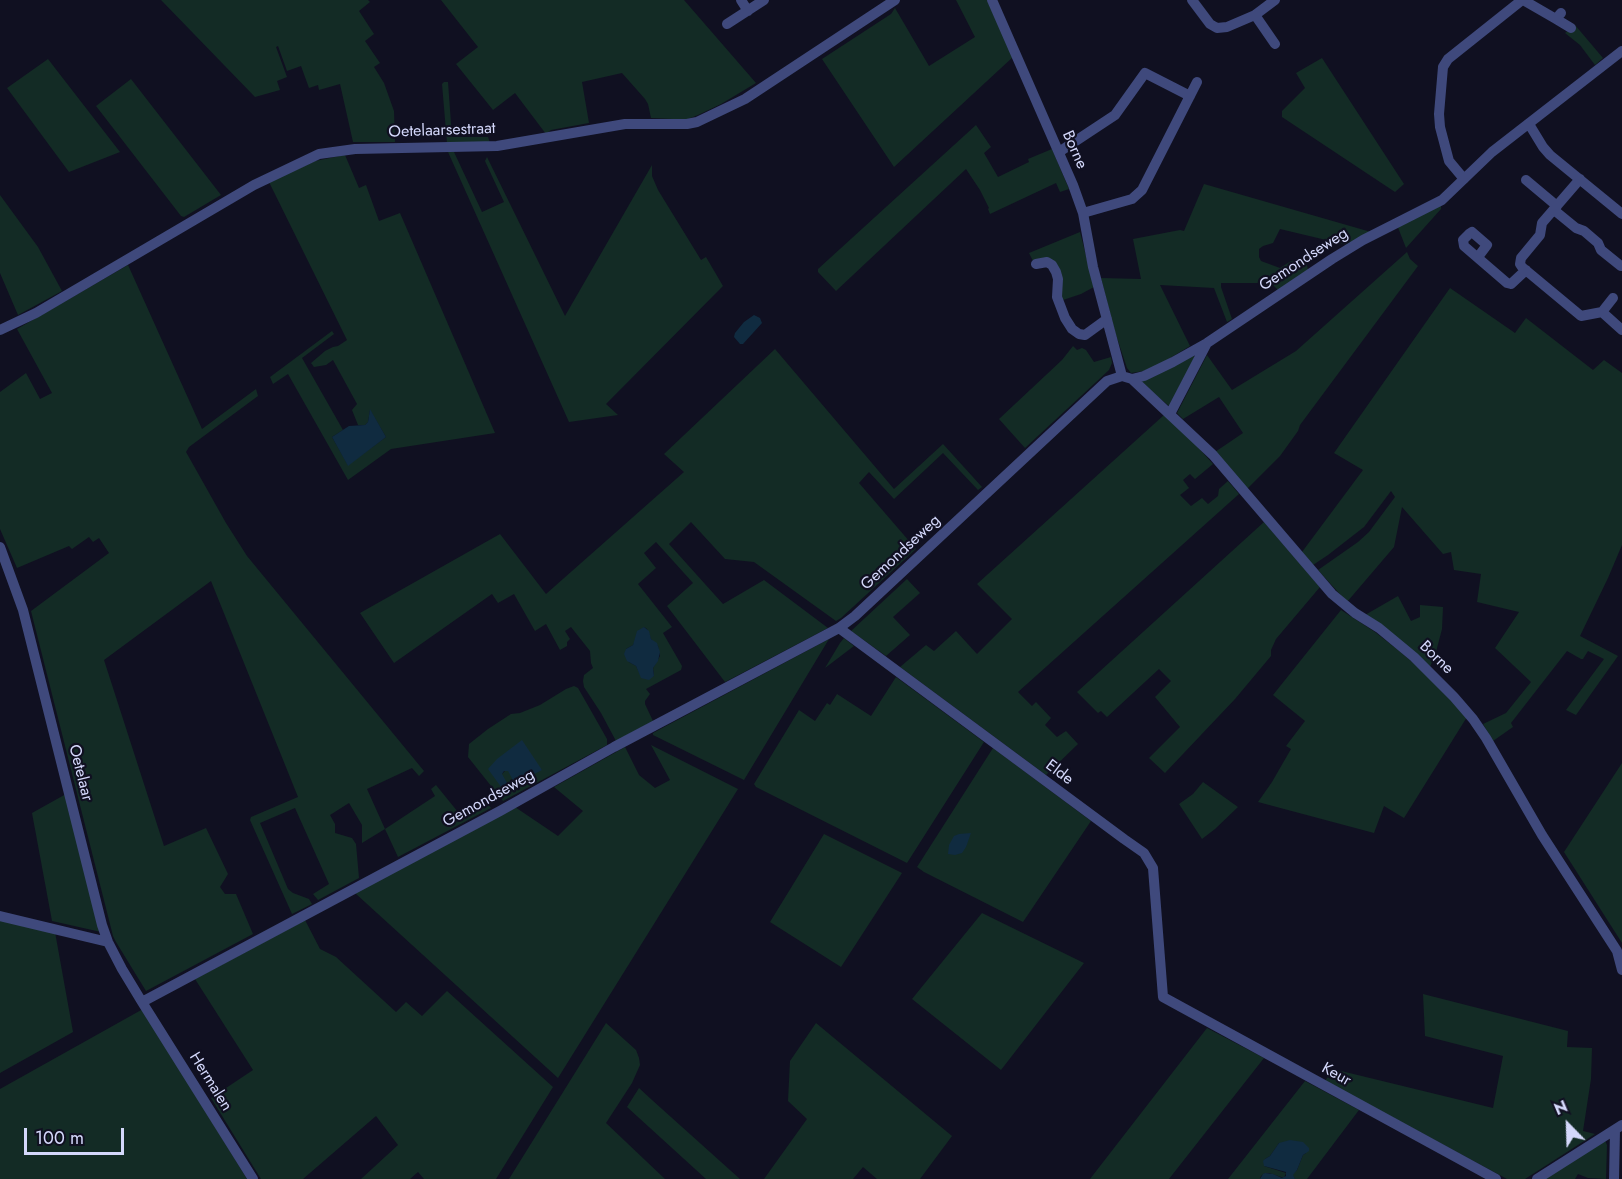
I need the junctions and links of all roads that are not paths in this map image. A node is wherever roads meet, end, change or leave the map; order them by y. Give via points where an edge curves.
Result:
1 (741, 0) edge
2 (764, 0) edge
3 (895, 0) edge
4 (992, 0) edge
5 (1192, 0) edge
6 (1275, 0) edge
7 (1522, 0) edge
8 (748, 11) junction
9 (1255, 15) junction
10 (727, 24) dead end
11 (1571, 28) dead end
12 (1275, 45) dead end
13 (1622, 51) edge
14 (1612, 58) junction
15 (1622, 67) edge
16 (1197, 82) dead end
17 (1190, 96) junction
18 (1529, 124) junction
19 (1059, 152) junction
20 (1464, 179) junction
21 (1580, 179) junction
22 (1526, 180) dead end
23 (1555, 208) junction
24 (1083, 213) junction
25 (1622, 214) edge
26 (1478, 257) dead end
27 (1035, 264) dead end
28 (1621, 266) edge
29 (1526, 270) junction
30 (1613, 298) dead end
31 (1602, 312) junction
32 (1107, 319) junction
33 (0, 330) edge
34 (1622, 330) edge
35 (1207, 343) junction
36 (1127, 377) junction
37 (1170, 414) junction
38 (0, 547) edge
39 (839, 628) junction
40 (0, 916) edge
41 (108, 942) junction
42 (1622, 970) edge
43 (1163, 998) joint
44 (142, 1002) junction
45 (1618, 1128) edge
46 (253, 1179) edge
47 (1496, 1179) edge
48 (1537, 1179) edge
49 (1614, 1179) edge

1 - 8 street
2 - 8 street
3 - 33 street, Oetelaarsestraat via 745,99 697,122 626,124 497,146 354,149 319,154 254,185 36,313
4 - 19 street, Borne
5 - 9 street via 1217,28
6 - 9 street
7 - 11 street via 1559,16
7 - 20 street via 1443,67 1440,127 1449,161
8 - 10 street
9 - 12 street
13 - 14 street, Gemondseweg
14 - 15 street
14 - 18 street, Gemondseweg
16 - 17 street
17 - 19 street via 1145,73 1114,115
17 - 24 street via 1142,190 1132,199
18 - 20 street, Gemondseweg
18 - 21 street via 1543,147
19 - 24 street, Borne
20 - 35 street, Gemondseweg via 1442,200 1332,258
21 - 23 street
21 - 25 street
22 - 23 street
23 - 28 street
23 - 29 street via 1521,258 1520,264
24 - 32 street, Borne
26 - 29 street via 1507,283 1511,284
27 - 32 street via 1047,262 1056,272 1057,297 1072,329 1085,335
29 - 31 street via 1581,316
30 - 31 street
31 - 34 street
32 - 36 street, Borne
35 - 36 street, Gemondseweg via 1150,373
35 - 37 street
36 - 37 street, Borne
36 - 39 street, Gemondseweg via 1113,378 1103,385
37 - 42 street, Borne via 1213,455 1332,594 1414,657 1473,719 1617,951
38 - 41 street, Oetelaar via 23,610
39 - 43 street, Elde via 1144,853 1153,868
39 - 44 street, Gemondseweg
40 - 41 street
41 - 44 street, Oetelaar
43 - 47 street, Keur
44 - 46 street, Hermalen
45 - 48 street
45 - 49 street

